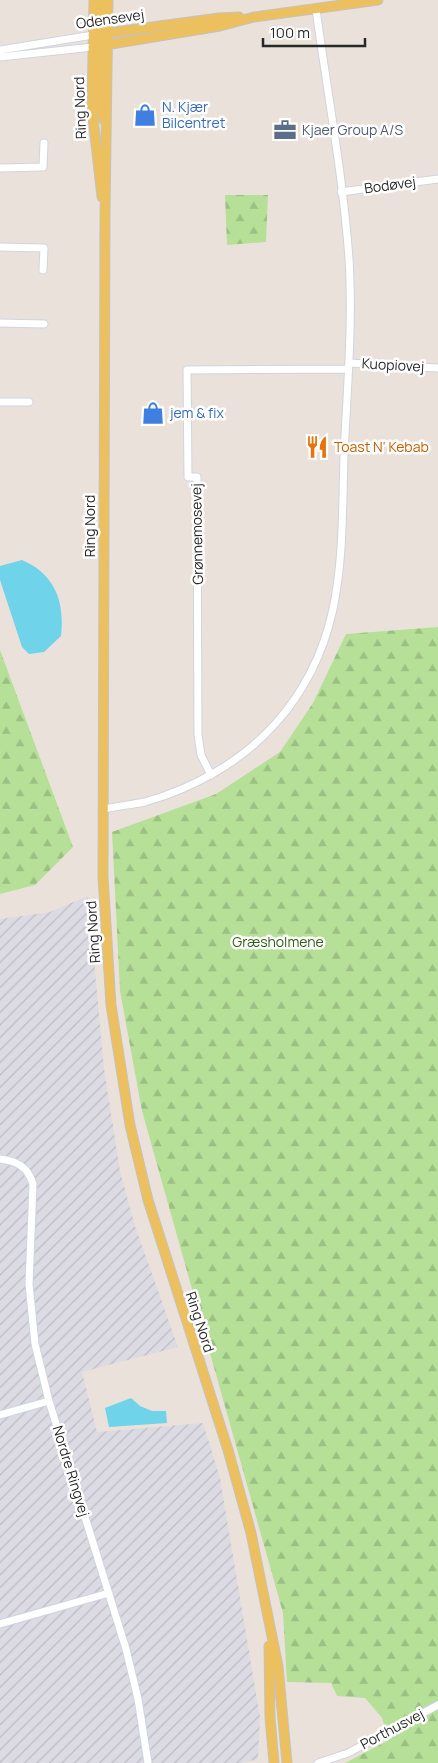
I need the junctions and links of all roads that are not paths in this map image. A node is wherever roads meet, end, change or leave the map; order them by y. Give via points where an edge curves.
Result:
1 (94, 0) edge
2 (100, 0) edge
3 (108, 0) edge
4 (378, 0) edge
5 (316, 9) junction
6 (254, 17) junction
7 (100, 40) junction
8 (0, 50) edge
9 (0, 57) edge
10 (44, 143) dead end
11 (0, 168) edge
12 (438, 178) edge
13 (342, 192) junction
14 (105, 214) junction
15 (0, 247) edge
16 (44, 270) dead end
17 (0, 324) edge
18 (44, 324) dead end
19 (348, 366) junction
20 (438, 368) edge
21 (0, 402) edge
22 (29, 402) dead end
23 (211, 775) junction
24 (104, 809) junction
25 (0, 1159) edge
26 (49, 1401) junction
27 (0, 1415) edge
28 (109, 1593) junction
29 (0, 1624) edge
30 (270, 1626) junction
31 (438, 1705) edge
32 (148, 1763) edge
33 (274, 1763) edge
34 (287, 1763) edge
35 (318, 1763) edge

1 - 7 main road, Ring Nord
2 - 7 main road
3 - 7 main road, Ring Nord
4 - 5 main road, Odensevej
5 - 6 main road, Odensevej
5 - 13 street
6 - 7 main road, Odensevej via 220,26
6 - 7 main road, Odensevej via 188,22
7 - 8 street, Odensevej
7 - 9 street, Odensevej
7 - 14 main road, Ring Nord via 107,133
7 - 14 main road, Ring Nord via 92,117
10 - 11 street via 44,167
12 - 13 street, Bodøvej
13 - 19 street via 349,258
14 - 24 main road, Ring Nord
15 - 16 street via 44,248
17 - 18 street
19 - 20 street, Kuopiovej
19 - 23 street via 339,582 326,638 300,691 276,723 244,752
19 - 23 street, Grønnemosevej via 187,370 188,477 197,477 198,735 201,756
21 - 22 street
23 - 24 street via 163,796
24 - 30 main road, Ring Nord via 103,877 111,1005 130,1125 150,1209 228,1450 251,1533
25 - 26 street, Nordre Ringvej via 20,1164 30,1175 34,1193 29,1284 35,1344
26 - 27 street
26 - 28 street, Nordre Ringvej
28 - 29 street
28 - 32 street, Nordre Ringvej via 138,1699
30 - 33 main road, Ring Nord via 270,1717
30 - 34 main road, Ring Nord via 278,1666
31 - 35 street, Porthusvej via 348,1753

